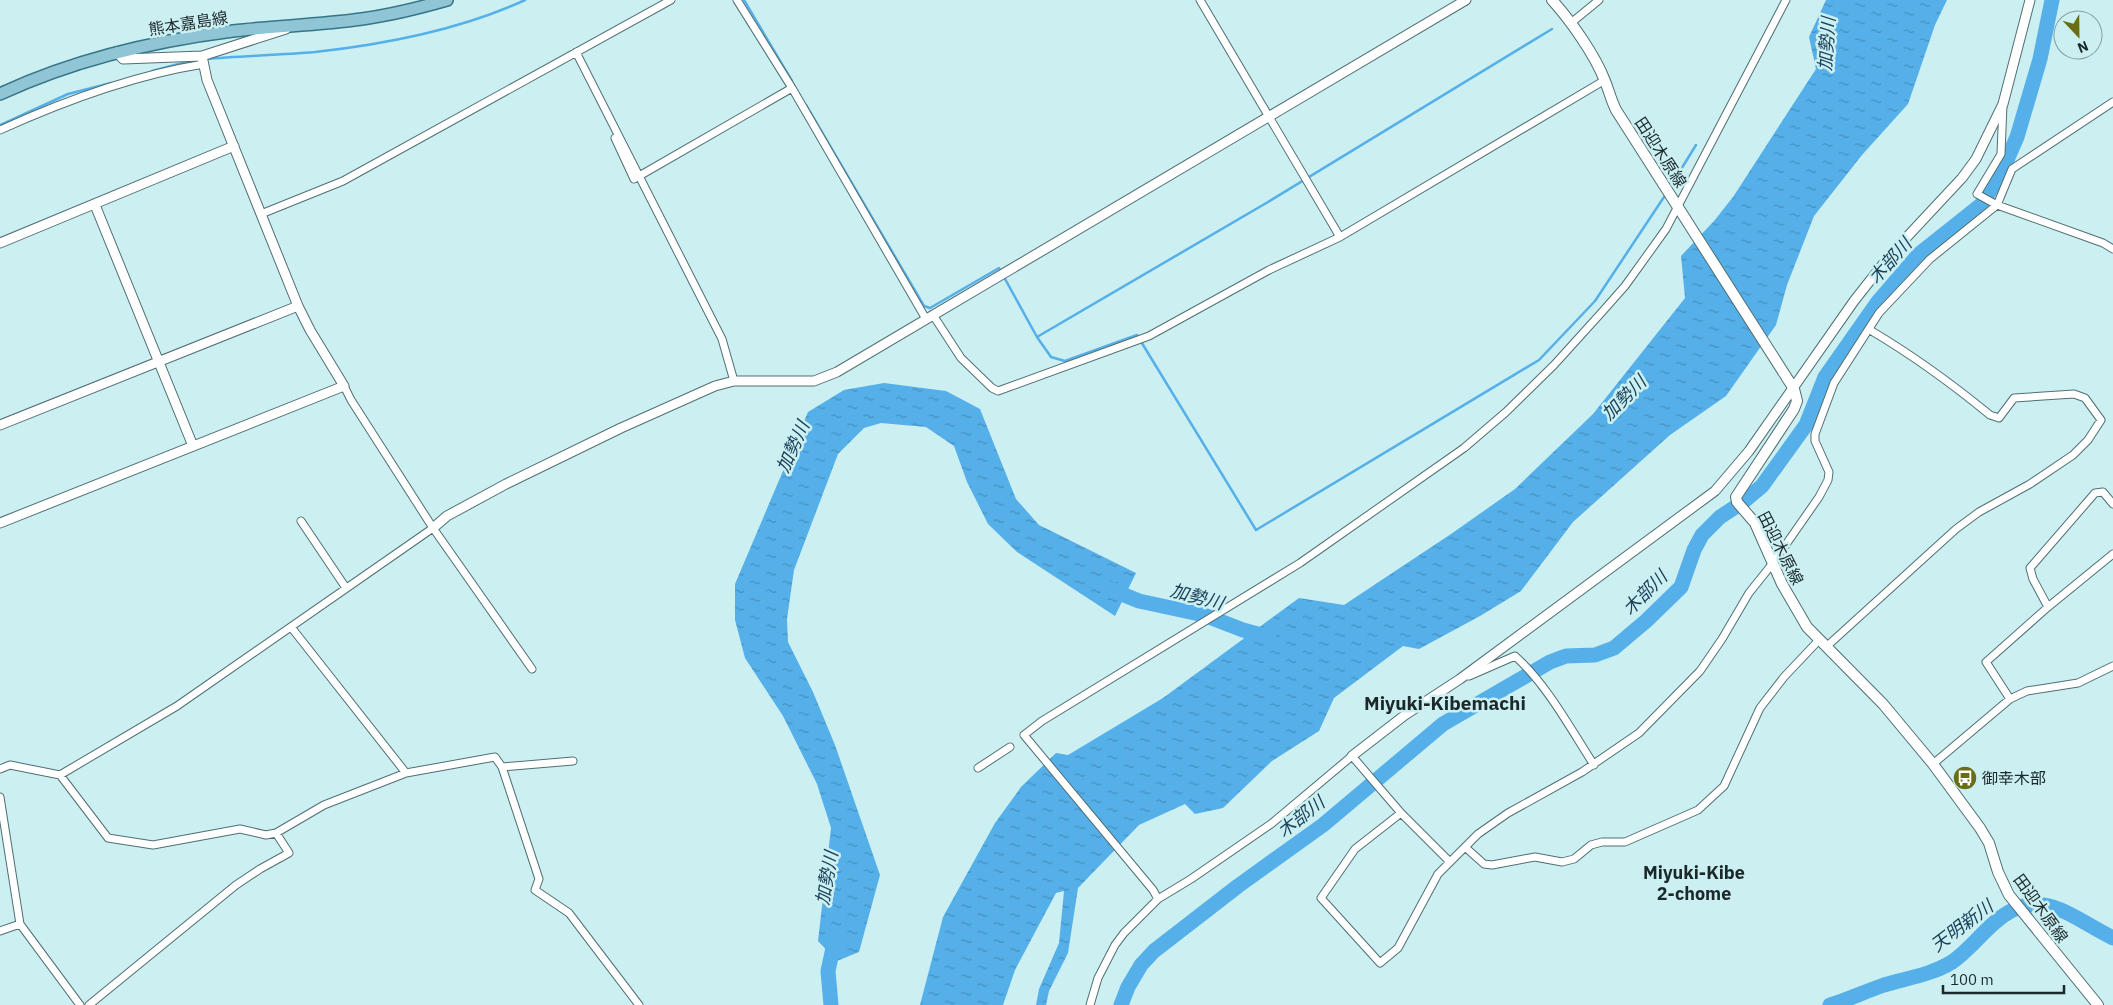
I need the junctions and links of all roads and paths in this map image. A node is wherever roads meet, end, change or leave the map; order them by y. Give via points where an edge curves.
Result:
1 (447, 0) edge
2 (670, 0) edge
3 (737, 0) edge
4 (1200, 0) edge
5 (1466, 0) edge
6 (1552, 0) edge
7 (1599, 0) edge
8 (1786, 0) edge
9 (2030, 0) edge
10 (1571, 23) junction
11 (296, 25) junction
12 (117, 52) junction
13 (576, 52) junction
14 (203, 60) junction
15 (1605, 80) junction
16 (792, 88) junction
17 (0, 94) edge
18 (2113, 102) edge
19 (2003, 104) junction
20 (1269, 118) junction
21 (0, 130) edge
22 (234, 146) junction
23 (640, 176) junction
24 (1994, 203) junction
25 (95, 205) junction
26 (1678, 206) junction
27 (261, 214) junction
28 (1340, 237) junction
29 (0, 243) edge
30 (2113, 249) edge
31 (298, 306) junction
32 (929, 317) junction
33 (1870, 330) junction
34 (159, 360) junction
35 (734, 381) junction
36 (344, 386) junction
37 (1794, 388) junction
38 (0, 425) edge
39 (193, 446) junction
40 (2113, 504) edge
41 (300, 521) dead end
42 (0, 523) edge
43 (432, 528) junction
44 (2113, 554) edge
45 (1773, 563) junction
46 (346, 588) junction
47 (2048, 607) junction
48 (291, 627) junction
49 (1822, 644) junction
50 (2113, 666) edge
51 (532, 669) dead end
52 (1460, 679) junction
53 (2010, 698) junction
54 (1010, 747) dead end
55 (1352, 756) junction
56 (573, 761) dead end
57 (1933, 764) junction
58 (1594, 765) junction
59 (502, 768) junction
60 (978, 768) dead end
61 (0, 770) edge
62 (406, 773) junction
63 (60, 775) junction
64 (0, 797) edge
65 (1402, 813) junction
66 (276, 833) junction
67 (1464, 847) junction
68 (1450, 862) junction
69 (1158, 899) junction
70 (20, 924) junction
71 (0, 931) edge
72 (80, 1005) edge
73 (89, 1005) edge
74 (639, 1005) edge
75 (1090, 1005) edge
76 (2098, 1005) edge

1 - 11 main road, 熊本嘉島線 via 362,19
2 - 13 street
3 - 16 street
4 - 20 street
5 - 20 street
6 - 10 main road, 田迎木原線
7 - 10 street
8 - 26 street
9 - 19 street
10 - 15 main road, 田迎木原線
11 - 12 main road, 熊本嘉島線 via 206,35
11 - 14 street
12 - 14 street via 123,59
12 - 17 main road, 熊本嘉島線 via 50,73
13 - 23 street via 634,179
13 - 27 street via 343,181
14 - 21 street via 77,99
14 - 22 street via 207,80
15 - 26 main road, 田迎木原線 via 1610,100
15 - 28 street
16 - 23 street
16 - 32 street
18 - 24 street via 2012,169
19 - 24 street via 2001,154 1977,194
19 - 37 street via 1976,159 1891,254
20 - 28 street
20 - 32 street
22 - 25 street
22 - 27 street
23 - 35 street via 722,339
24 - 30 street
24 - 33 street via 1930,259 1880,313
25 - 29 street
25 - 34 street
26 - 37 main road, 田迎木原線
26 - 69 street via 1666,229 1602,312 1513,405 1464,448 1300,563 1042,720 1024,735
27 - 31 street
28 - 32 street via 1269,270 1149,336 998,391 961,358
31 - 34 street
31 - 36 street
32 - 35 street via 837,372 814,382
33 - 45 street via 1834,383 1815,434 1829,472 1828,480
33 - 49 street via 1910,353 1990,415 1999,418 2014,398 2074,394 2085,398 2101,420 2088,440 2072,454 2030,484 1964,523
34 - 38 street
34 - 39 street
35 - 43 street via 715,386 621,428 506,484 447,516
36 - 39 street
36 - 43 street
37 - 45 main road, 田迎木原線 via 1797,401 1794,409 1736,497 1755,522
37 - 52 street via 1745,457 1715,491
39 - 42 street
40 - 47 street via 2103,492 2096,493 2030,568
41 - 46 street
43 - 46 street
43 - 51 street
44 - 47 street
45 - 49 main road, 田迎木原線 via 1795,609
45 - 58 street via 1749,592 1700,670 1639,733
46 - 48 street
47 - 53 street via 1986,662
48 - 62 street
48 - 63 street via 177,706
49 - 57 main road, 田迎木原線 via 1883,704
49 - 67 street via 1784,677 1760,708 1724,786 1698,810 1625,842 1591,845 1574,859 1562,862 1535,857 1484,864
50 - 53 street via 2078,683
52 - 55 street via 1405,715
52 - 58 street via 1515,656 1543,687
53 - 57 street
54 - 60 street
55 - 65 street
55 - 69 street via 1271,824
56 - 59 street
57 - 76 main road, 田迎木原線 via 1989,843 1998,872 2013,901
58 - 67 street via 1508,813
59 - 62 street via 495,756
59 - 74 street via 538,879 534,890 569,913
61 - 63 street via 10,765
62 - 66 street via 324,804
63 - 66 street via 108,838 153,845 240,829 266,835
64 - 70 street
65 - 68 street
65 - 68 street via 1355,849 1321,898 1380,963 1398,948 1438,874
66 - 73 street via 289,853 236,884
67 - 68 street
69 - 75 street via 1115,945 1098,978
70 - 71 street
70 - 72 street

